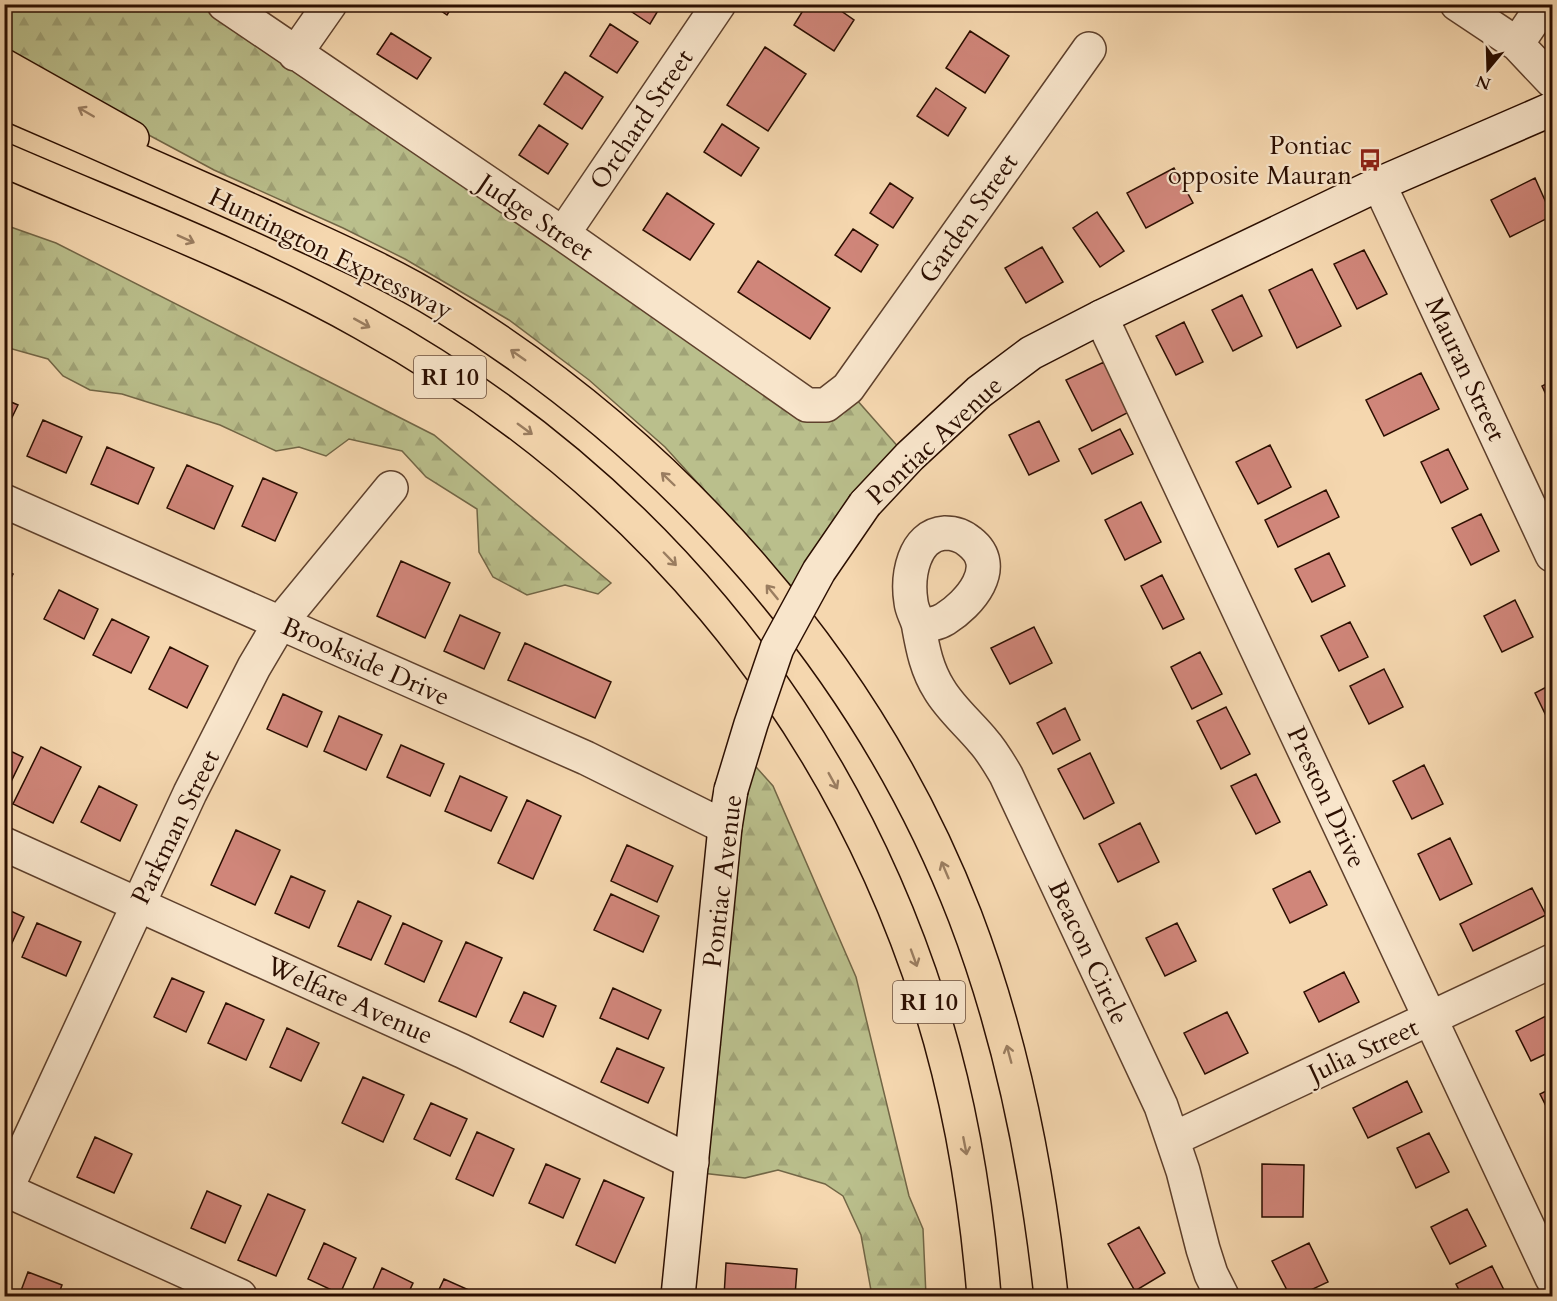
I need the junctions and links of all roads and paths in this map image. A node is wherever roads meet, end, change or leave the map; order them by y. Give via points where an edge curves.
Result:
1 (224, 4) edge
2 (330, 4) edge
3 (719, 4) edge
4 (1457, 4) edge
5 (1544, 4) edge
6 (1516, 44) junction
7 (1089, 49) dead end
8 (296, 54) junction
9 (4, 66) edge
10 (1552, 81) edge
11 (4, 102) edge
12 (1552, 109) edge
13 (4, 160) edge
14 (4, 169) edge
15 (1379, 184) junction
16 (132, 215) junction
17 (301, 234) junction
18 (563, 234) junction
19 (1101, 317) junction
20 (848, 388) joint
21 (391, 488) dead end
22 (4, 501) edge
23 (1552, 555) edge
24 (280, 623) junction
25 (919, 626) dead end
26 (725, 827) junction
27 (4, 844) edge
28 (138, 905) junction
29 (1552, 961) edge
30 (1431, 1018) junction
31 (1023, 1111) junction
32 (1173, 1139) junction
33 (692, 1162) junction
34 (5, 1191) edge
35 (1552, 1278) edge
36 (240, 1296) edge
37 (678, 1296) edge
38 (984, 1296) edge
39 (1051, 1296) edge
40 (1072, 1296) edge
41 (1222, 1296) edge

1 - 8 street, Judge Street
2 - 8 street
3 - 18 street, Orchard Street
4 - 6 street
5 - 6 street
6 - 10 street
7 - 20 street, Garden Street
8 - 18 street, Judge Street
17 -> 9 highway
11 - 17 highway, Huntington Expressway / RI 10
12 - 15 street, Pontiac Avenue
13 - 16 highway, Huntington Expressway / RI 10
14 - 16 highway
15 - 19 street, Pontiac Avenue
15 - 23 street, Mauran Street
16 -> 38 highway, Huntington Expressway / RI 10 via 353,318 491,404 611,500 683,572 747,651 803,731 854,819 914,957 945,1058 963,1135 975,1202
31 -> 17 highway, Huntington Expressway / RI 10 via 980,961 922,820 845,689 764,583 680,491 565,389 440,304
18 - 20 street, Judge Street via 807,405 826,405
19 - 26 street, Pontiac Avenue, bridge via 1031,353 979,392 865,504 819,571 777,648 731,790
19 - 30 street, Preston Drive
21 - 24 street, Parkman Street
22 - 24 street, Brookside Drive
24 - 26 street, Brookside Drive via 586,758
24 - 28 street, Parkman Street via 195,783
25 - 32 street, Beacon Circle via 927,664 939,689 991,751 1009,782
26 - 33 street, Pontiac Avenue
27 - 28 street, Welfare Avenue
28 - 33 street, Welfare Avenue via 462,1051
28 - 34 street, Parkman Street
29 - 30 street, Julia Street
30 - 32 street, Julia Street
30 - 35 street, Preston Drive
31 - 39 highway, Huntington Expressway / RI 10
31 - 40 highway
32 - 41 street, Beacon Circle via 1203,1249
33 - 37 street, Pontiac Avenue
34 - 36 street

